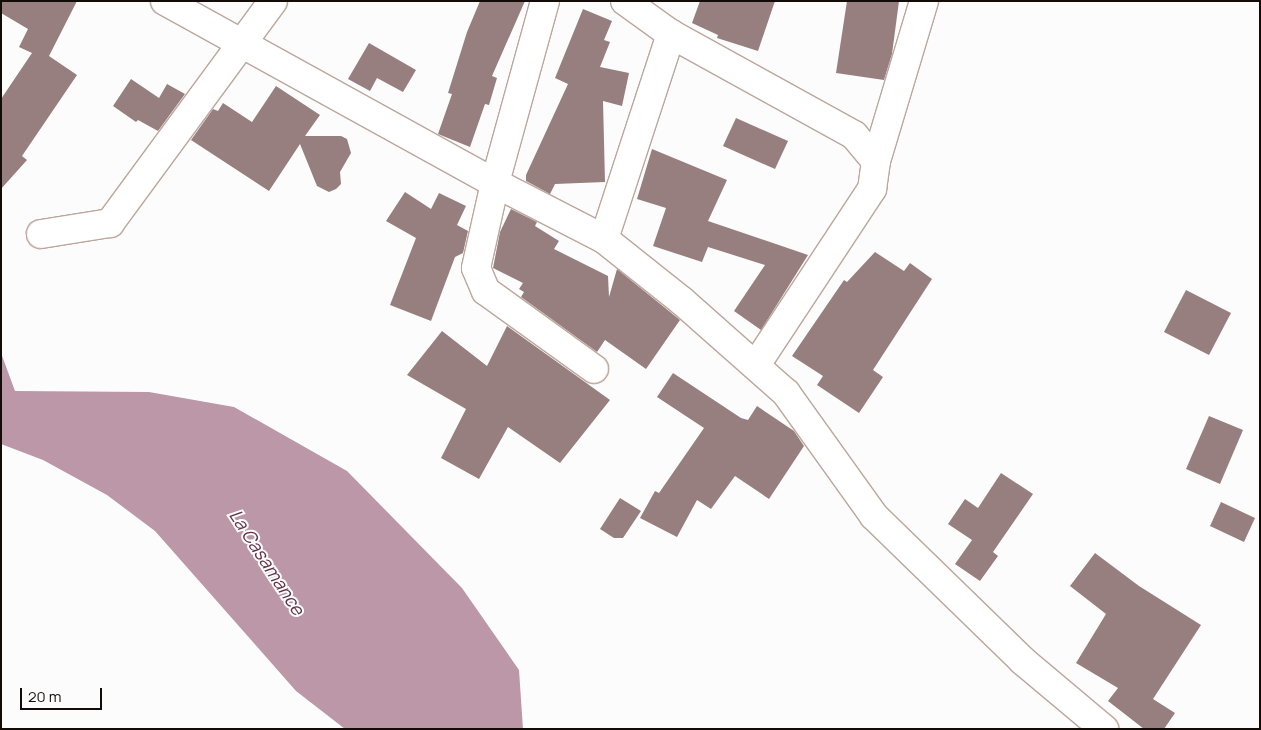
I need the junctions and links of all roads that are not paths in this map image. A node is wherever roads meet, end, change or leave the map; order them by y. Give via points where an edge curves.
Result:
1 (165, 1) edge
2 (273, 1) edge
3 (546, 1) edge
4 (625, 1) edge
5 (924, 1) edge
6 (671, 34) junction
7 (241, 45) junction
8 (876, 161) junction
9 (495, 183) junction
10 (41, 234) dead end
11 (604, 239) junction
12 (756, 365) junction
13 (594, 369) dead end
14 (1104, 729) edge

1 - 7 street
2 - 7 street
3 - 9 street
4 - 6 street
5 - 8 street
6 - 8 street via 854,135
6 - 11 street
7 - 9 street
7 - 10 street via 110,223
8 - 12 street via 872,189
9 - 11 street
9 - 13 street via 477,253 476,268 486,292
11 - 12 street
12 - 14 street via 786,393 874,516 1023,661

